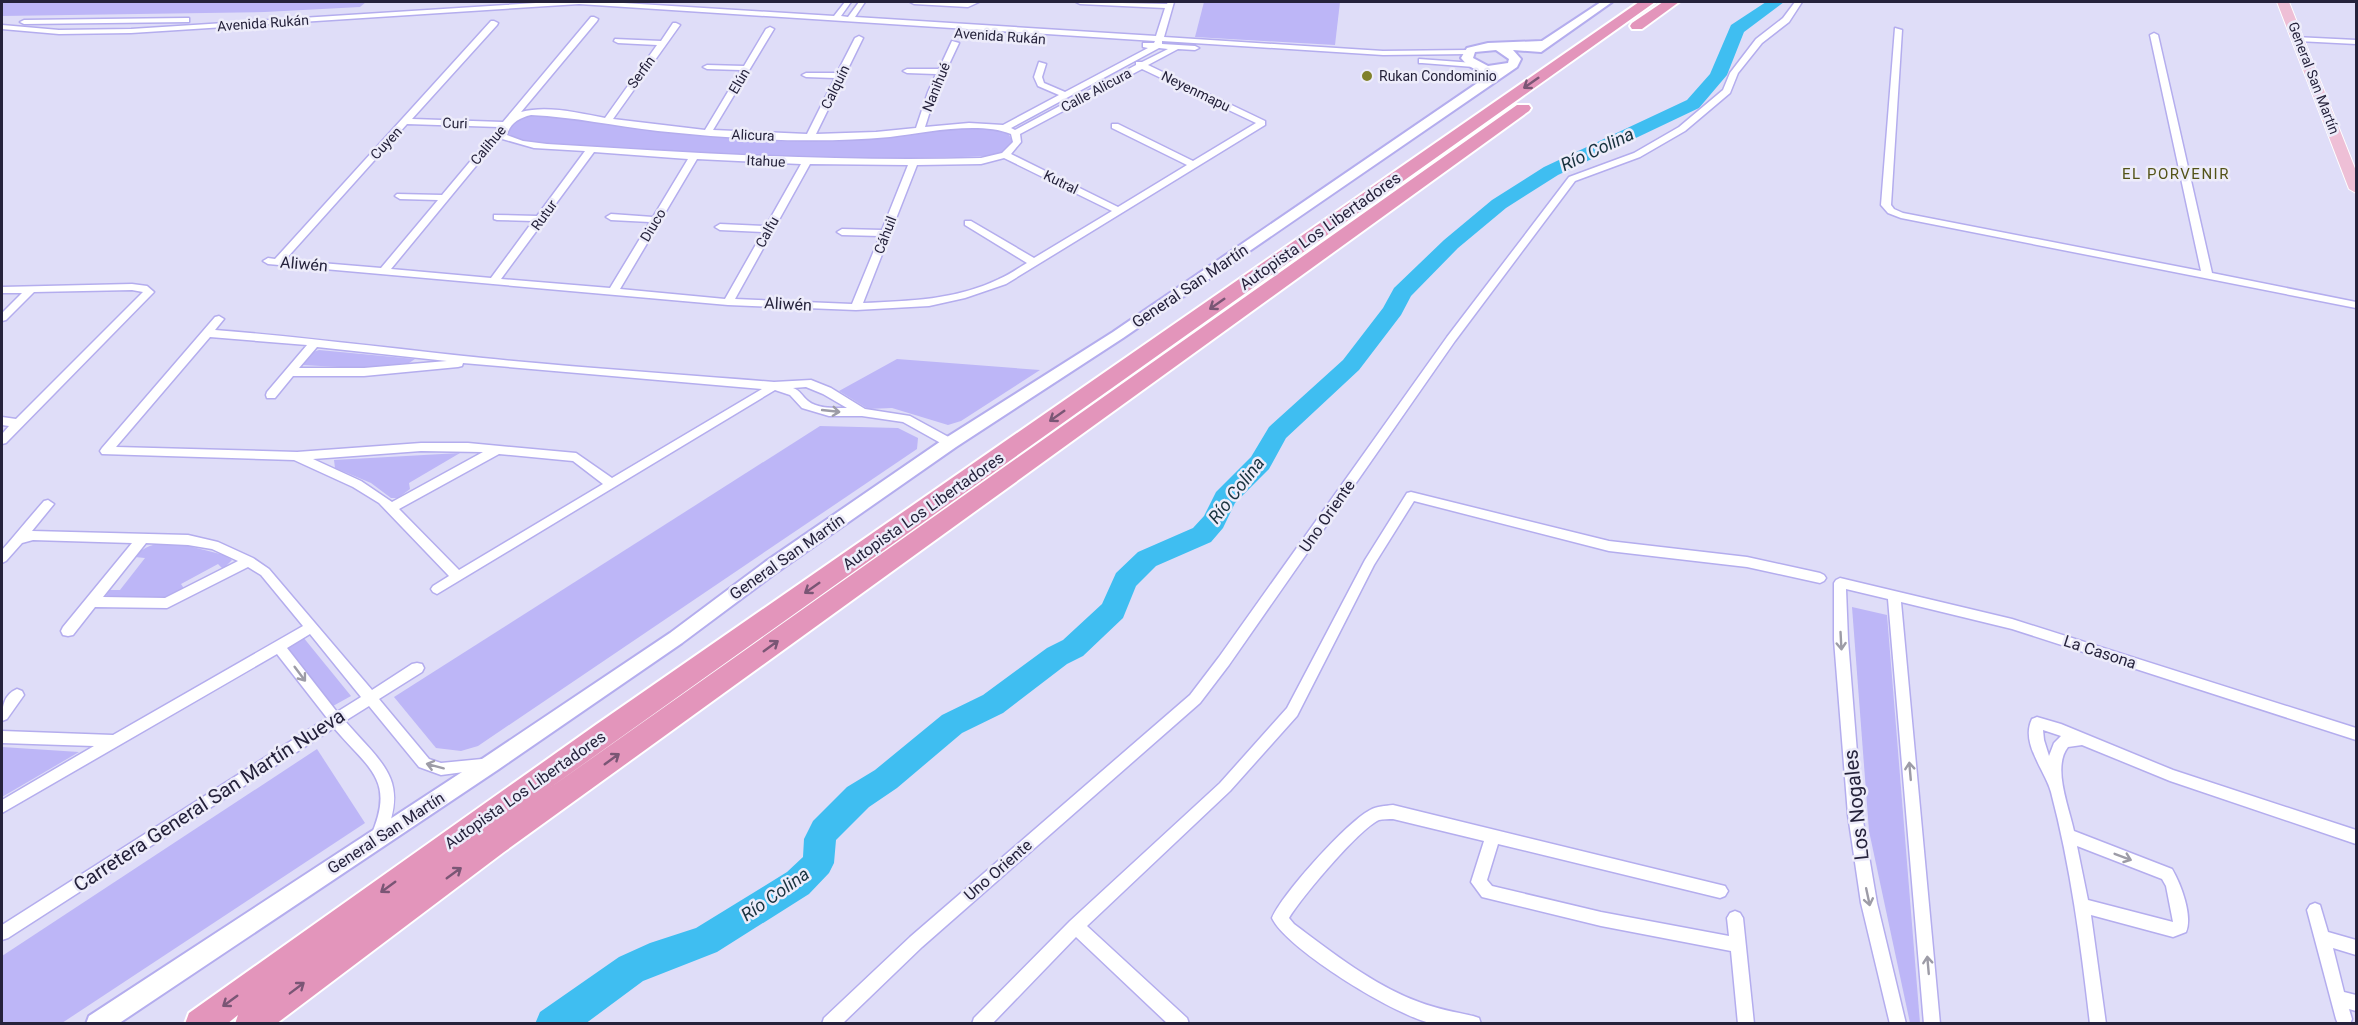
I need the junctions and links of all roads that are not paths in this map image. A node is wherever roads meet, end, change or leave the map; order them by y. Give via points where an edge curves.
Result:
1 (509, 2) edge
2 (848, 2) edge
3 (862, 2) edge
4 (914, 2) edge
5 (975, 2) edge
6 (1080, 2) edge
7 (1607, 2) edge
8 (1648, 2) edge
9 (1672, 2) edge
10 (1798, 2) edge
11 (2283, 2) edge
12 (1170, 4) edge
13 (837, 17) junction
14 (851, 18) junction
15 (594, 19) dead end
16 (772, 21) junction
17 (2, 22) edge
18 (494, 23) dead end
19 (676, 25) dead end
20 (2, 27) edge
21 (963, 29) junction
22 (1898, 30) dead end
23 (2154, 35) dead end
24 (859, 38) dead end
25 (2298, 39) junction
26 (618, 41) dead end
27 (1158, 42) junction
28 (2356, 42) edge
29 (662, 43) junction
30 (955, 43) dead end
31 (1545, 44) junction
32 (1176, 47) junction
33 (1500, 48) junction
34 (1307, 51) junction
35 (1468, 52) junction
36 (1131, 60) junction
37 (1042, 64) dead end
38 (1510, 65) junction
39 (1142, 66) junction
40 (1477, 66) junction
41 (707, 67) dead end
42 (746, 68) junction
43 (907, 71) dead end
44 (941, 72) junction
45 (806, 75) dead end
46 (840, 76) junction
47 (1476, 91) junction
48 (1065, 95) junction
49 (406, 121) junction
50 (607, 121) junction
51 (1262, 123) joint
52 (504, 125) junction
53 (1115, 126) dead end
54 (1006, 127) junction
55 (919, 132) junction
56 (707, 133) junction
57 (1015, 133) junction
58 (810, 136) junction
59 (591, 149) junction
60 (1005, 154) junction
61 (693, 158) junction
62 (914, 162) junction
63 (806, 163) junction
64 (1191, 165) junction
65 (2356, 189) edge
66 (400, 196) dead end
67 (444, 198) junction
68 (1117, 210) junction
69 (496, 217) dead end
70 (611, 217) dead end
71 (542, 219) junction
72 (656, 220) junction
73 (968, 223) dead end
74 (720, 227) dead end
75 (768, 229) junction
76 (842, 232) dead end
77 (886, 233) junction
78 (273, 261) joint
79 (1032, 262) junction
80 (383, 272) junction
81 (2207, 275) junction
82 (495, 280) junction
83 (32, 289) junction
84 (2, 290) edge
85 (613, 292) junction
86 (728, 302) junction
87 (2356, 305) edge
88 (856, 307) junction
89 (2, 318) edge
90 (219, 320) dead end
91 (207, 333) junction
92 (315, 342) junction
93 (486, 362) junction
94 (289, 372) junction
95 (774, 386) junction
96 (828, 391) junction
97 (271, 395) dead end
98 (806, 405) junction
99 (862, 412) junction
100 (2, 421) edge
101 (18, 423) junction
102 (2, 440) edge
103 (950, 443) junction
104 (498, 449) junction
105 (297, 456) junction
106 (611, 484) junction
107 (48, 504) dead end
108 (392, 508) junction
109 (22, 538) junction
110 (143, 538) junction
111 (2, 558) edge
112 (249, 561) junction
113 (457, 576) junction
114 (1820, 578) dead end
115 (1840, 583) joint
116 (437, 589) dead end
117 (1894, 596) junction
118 (91, 602) junction
119 (312, 627) junction
120 (68, 631) dead end
121 (278, 646) junction
122 (417, 668) dead end
123 (17, 695) dead end
124 (371, 696) junction
125 (2, 715) edge
126 (335, 719) junction
127 (2356, 734) edge
128 (2, 737) edge
129 (2082, 739) junction
130 (114, 741) junction
131 (492, 763) junction
132 (2055, 780) junction
133 (2, 807) edge
134 (1492, 836) junction
135 (2068, 836) junction
136 (2356, 837) edge
137 (377, 839) junction
138 (1720, 891) dead end
139 (2081, 905) junction
140 (2315, 910) dead end
141 (1735, 918) dead end
142 (1076, 926) junction
143 (2, 933) edge
144 (2322, 938) junction
145 (1738, 945) junction
146 (2356, 947) edge
147 (2338, 998) junction
148 (2356, 1003) edge
149 (2344, 1019) dead end
150 (97, 1023) edge
151 (200, 1023) edge
152 (250, 1023) edge
153 (830, 1023) edge
154 (980, 1023) edge
155 (1181, 1023) edge
156 (1470, 1023) edge
157 (1746, 1023) edge
158 (1898, 1023) edge
159 (1932, 1023) edge
160 (2098, 1023) edge

1 - 17 street via 267,18
2 - 13 street
3 - 14 street
4 - 5 street
6 - 12 street
7 - 31 street, General San Martín
8 -> 151 highway, Autopista Los Libertadores via 538,780
152 -> 9 highway, Autopista Los Libertadores via 494,843
10 - 153 street, Uno Oriente via 1786,20 1759,41 1734,73 1727,90 1682,129 1637,155 1572,179 1451,339 1195,699 916,942
11 - 25 main road, General San Martín
12 - 27 street
13 - 14 street, Avenida Rukán
13 - 16 street, Avenida Rukán
14 - 21 street, Avenida Rukán
15 - 52 street, Calihue
16 - 20 street, Avenida Rukán via 525,7 131,31 59,32
16 - 21 street, Avenida Rukán
16 - 42 street, Elún
18 - 49 street, Cuyen
19 - 29 street, Serfin
21 - 27 street, Avenida Rukán
22 - 81 street via 1886,205 1891,211
23 - 81 street
24 - 46 street, Calquín
25 - 28 street
25 - 65 main road, General San Martín
26 - 29 street
27 - 32 street, Avenida Rukán
27 - 34 street, Avenida Rukán
27 - 36 street, Calle Alicura
29 - 50 street, Serfin
30 - 44 street, Nanihué
31 - 33 street, General San Martín
31 - 38 street, General San Martín
32 - 34 street, Avenida Rukán
32 - 39 street, Calle Alicura
33 - 35 street, General San Martín via 1481,47
33 - 38 street via 1514,56
34 - 35 street, Avenida Rukán
34 - 40 street, Avenida Rukán
35 - 40 street via 1468,60
36 - 39 street, Neyenmapu
36 - 48 street, Calle Alicura
37 - 48 street via 1038,77 1041,84
38 - 40 street
38 - 47 street, General San Martín
39 - 51 street, Neyenmapu
39 - 57 street, Calle Alicura
40 - 47 street via 1480,81
41 - 42 street
42 - 56 street, Elún
43 - 44 street
44 - 55 street, Nanihué
45 - 46 street
46 - 58 street, Calquín
47 - 103 street, General San Martín via 1118,335
48 - 54 street, Calle Alicura
49 - 52 street, Curi
49 - 78 street, Cuyen
50 - 52 street, Alicura via 531,112
50 - 56 street, Alicura
51 - 64 street, Aliwén
52 - 59 street, Itahue via 502,136 508,140
52 - 67 street, Calihue
53 - 64 street
54 - 55 street, Alicura via 980,125
54 - 57 street
55 - 58 street, Alicura
56 - 58 street, Alicura
57 - 60 street via 1017,142
59 - 61 street, Itahue
59 - 71 street, Rutur
60 - 62 street, Itahue via 981,160
60 - 68 street, Kutral
61 - 63 street, Itahue
61 - 72 street, Diuco
62 - 63 street, Itahue
62 - 77 street, Cáhuil
63 - 75 street, Calfu
64 - 68 street, Aliwén
66 - 67 street
67 - 80 street, Calihue
68 - 79 street, Aliwén
69 - 71 street
70 - 72 street
71 - 82 street, Rutur
72 - 85 street, Diuco
73 - 79 street
74 - 75 street
75 - 86 street, Calfu
76 - 77 street
77 - 88 street, Cáhuil
78 - 80 street, Aliwén
79 - 88 street, Aliwén via 1002,282 961,296 911,306
80 - 82 street, Aliwén
81 - 87 street
82 - 85 street, Aliwén
83 - 84 street
83 - 89 street
83 - 101 street via 132,287 149,292
85 - 86 street, Aliwén
86 - 88 street, Aliwén
90 - 91 street
91 - 92 street
91 - 105 street via 106,450
92 - 93 street
92 - 94 street
93 - 94 street via 373,372
93 - 95 street
94 - 97 street
95 - 96 street via 807,383
95 - 98 street via 794,392
95 - 106 street
96 - 98 street
96 - 99 street
98 -> 99 street via 829,412
99 - 103 street via 906,419
100 - 101 street
101 - 102 street
103 - 131 street, General San Martín
104 - 105 street via 421,447
104 - 106 street via 576,457
104 - 108 street
105 - 108 street via 357,484
106 - 113 street
107 - 109 street
108 - 113 street
109 - 110 street
109 - 111 street
110 - 112 street via 199,542
110 - 118 street
112 - 118 street via 167,603
112 - 119 street via 265,573
113 - 116 street
114 - 142 street via 1747,562 1609,546 1411,496 1369,563 1292,712 1225,787
115 - 117 street, La Casona
115 -> 158 street, Los Nogales via 1856,825 1869,903
117 - 127 street, La Casona via 2012,624
159 -> 117 street
118 - 120 street
119 - 121 street
119 - 124 street
121 -> 126 street
121 - 130 street
122 - 124 street, Carretera General San Martín Nueva
123 - 125 street
124 - 126 street, Carretera General San Martín Nueva
131 -> 124 street via 454,769 424,763
126 - 137 street via 389,787 387,813
126 - 143 street, Carretera General San Martín Nueva
128 - 130 street
129 - 132 street via 2064,741 2059,747
129 - 132 street via 2037,723 2038,743
129 - 136 street via 2170,775
130 - 133 street
131 - 137 street, General San Martín
132 - 135 street
134 - 138 street
134 - 145 street via 1479,882 1487,892
134 - 156 street via 1394,812 1375,814 1317,871 1280,918 1288,929 1367,987 1404,1006
135 - 139 street
135 -> 139 street via 2166,874 2174,885 2181,923 2173,930
137 - 150 street, General San Martín
139 - 160 street
140 - 144 street
141 - 145 street
142 - 154 street
142 - 155 street
144 - 146 street
144 - 147 street
145 - 157 street
147 - 148 street
147 - 149 street

